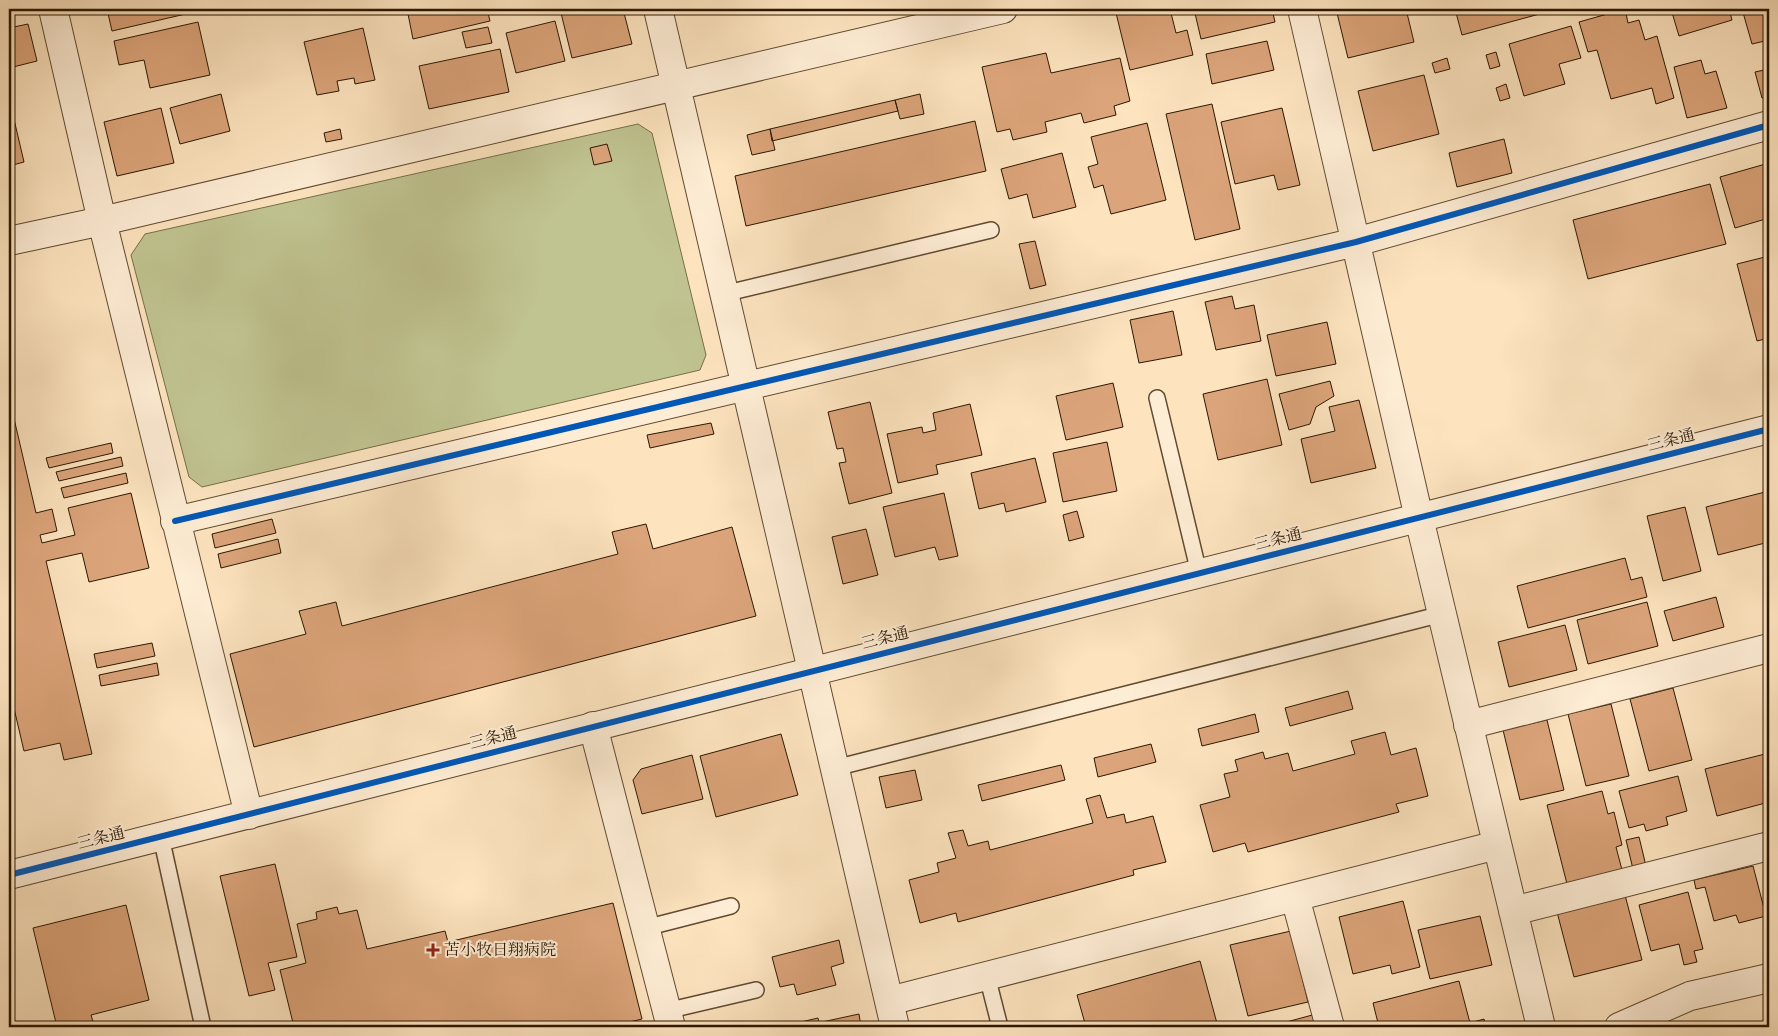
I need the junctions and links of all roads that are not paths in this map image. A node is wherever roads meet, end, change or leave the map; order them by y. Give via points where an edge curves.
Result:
1 (53, 9) edge
2 (658, 9) edge
3 (1003, 9) edge
4 (1302, 9) edge
5 (675, 86) junction
6 (1769, 125) edge
7 (102, 221) junction
8 (991, 230) dead end
9 (9, 241) edge
10 (1356, 242) junction
11 (723, 294) junction
12 (744, 386) junction
13 (1157, 398) dead end
14 (1769, 429) edge
15 (1419, 518) junction
16 (175, 521) junction
17 (1199, 573) junction
18 (1442, 614) junction
19 (1769, 648) edge
20 (813, 670) junction
21 (1468, 725) junction
22 (593, 726) junction
23 (835, 768) junction
24 (249, 815) junction
25 (160, 837) junction
26 (1496, 846) junction
27 (1769, 846) edge
28 (9, 875) edge
29 (1295, 897) junction
30 (731, 906) dead end
31 (1513, 911) junction
32 (645, 928) junction
33 (987, 976) junction
34 (1769, 978) edge
35 (756, 990) dead end
36 (889, 1001) junction
37 (668, 1019) edge
38 (203, 1027) edge
39 (895, 1027) edge
40 (1000, 1027) edge
41 (1330, 1027) edge
42 (1541, 1027) edge
43 (1619, 1027) edge

1 - 7 street
2 - 5 street
3 - 5 street
4 - 10 street
5 - 7 street
5 - 11 street
6 - 10 street
7 - 9 street
7 - 16 street
8 - 11 lane
10 - 12 street
10 - 15 street
11 - 12 street
12 - 16 street
12 - 20 street
13 - 17 lane
14 - 15 street, 三条通
15 - 17 street, 三条通
15 - 18 street
16 - 24 street
17 - 20 street, 三条通
18 - 21 street
18 - 23 lane
19 - 21 street
20 - 22 street, 三条通
20 - 23 street
21 - 26 street
22 - 24 street, 三条通
22 - 32 street
23 - 36 street
24 - 25 street, 三条通
25 - 28 street, 三条通
25 - 38 lane
26 - 29 street
26 - 31 street
27 - 31 street
29 - 33 street
29 - 41 street
30 - 32 lane
31 - 42 street
32 - 37 street
33 - 36 street
33 - 40 lane
34 - 43 street via 1690,996
35 - 37 lane
36 - 39 street

